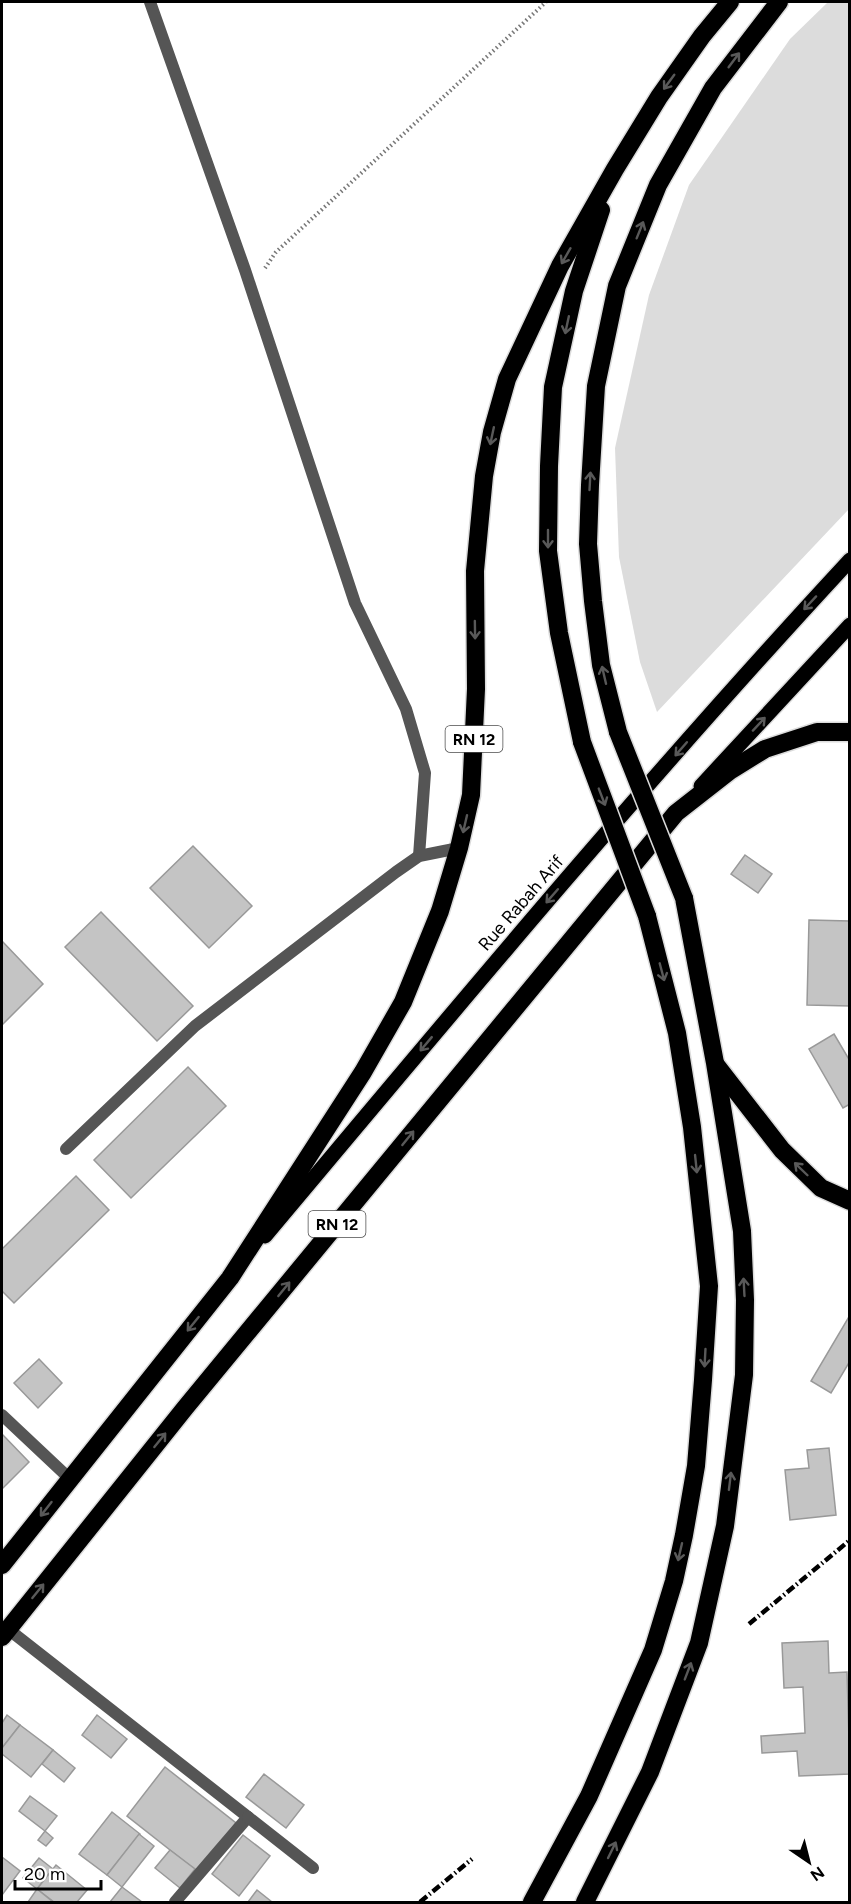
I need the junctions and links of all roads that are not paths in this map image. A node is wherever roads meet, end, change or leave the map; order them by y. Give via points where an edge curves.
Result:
1 (150, 2) edge
2 (730, 2) edge
3 (779, 2) edge
4 (615, 169) junction
5 (849, 560) edge
6 (849, 625) edge
7 (849, 732) edge
8 (676, 813) junction
9 (459, 848) junction
10 (419, 856) junction
11 (715, 1063) junction
12 (66, 1149) dead end
13 (849, 1201) edge
14 (230, 1278) junction
15 (2, 1414) edge
16 (70, 1479) junction
17 (2, 1565) edge
18 (5, 1633) edge
19 (248, 1817) junction
20 (313, 1868) dead end
21 (176, 1902) edge
22 (532, 1902) edge
23 (585, 1902) edge

1 - 10 street via 356,603 406,709 425,773
2 -> 4 highway via 659,97
11 -> 3 highway, bridge via 684,898 618,732 602,665 588,544 590,485 596,386 617,286 658,186 713,88
4 -> 9 highway, RN 12 via 560,266 507,379 492,432 475,571 476,689 471,795
4 -> 22 highway, bridge via 574,291 553,387 548,551 582,742 647,916 677,1033 692,1127 709,1286 696,1466 674,1581 653,1650 589,1796
5 -> 14 main road, Rue Rabah Arif via 502,953
8 -> 6 main road
7 - 8 highway, RN 12 via 817,732 765,748
18 -> 8 highway, RN 12 via 185,1408
9 - 10 street
9 - 14 highway, RN 12 via 440,910 403,1002 363,1072
10 - 12 street via 195,1026
13 -> 11 highway via 821,1188 782,1150
23 -> 11 highway via 650,1772 699,1643 724,1526 744,1375 745,1300 742,1231
14 -> 16 highway, RN 12
15 - 16 street
16 -> 17 highway, RN 12
18 - 19 street
19 - 20 street
19 - 21 street

